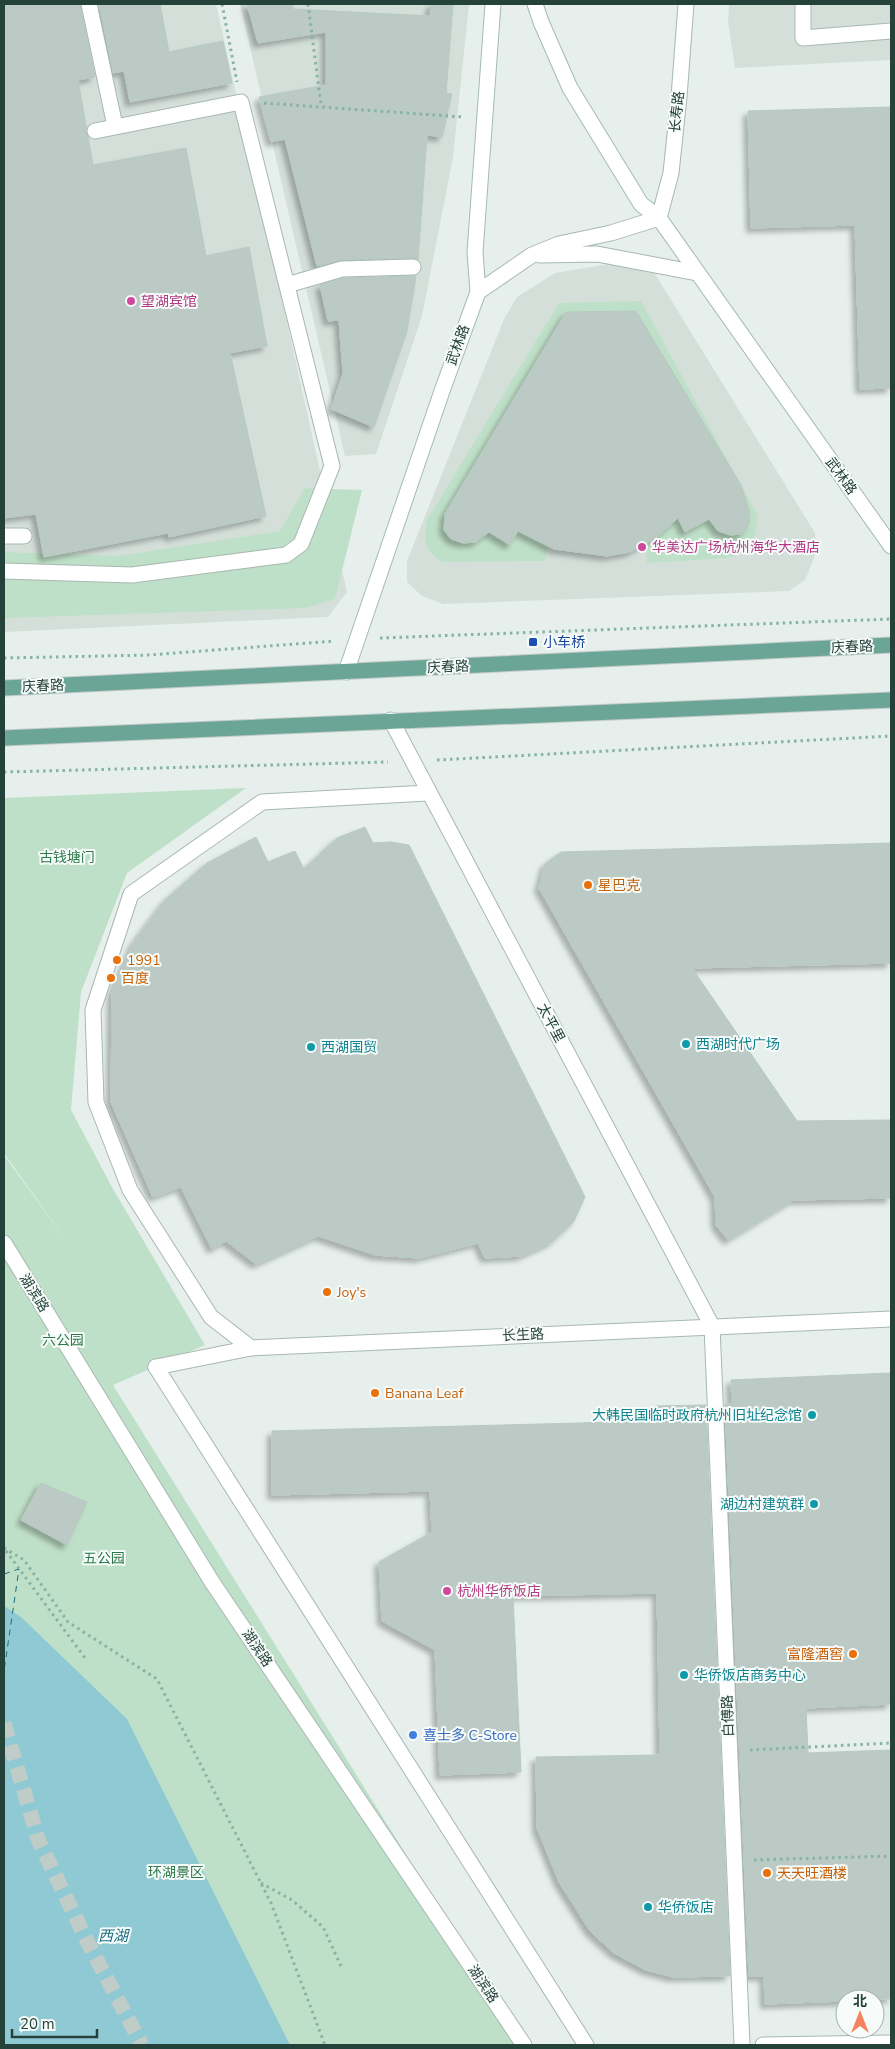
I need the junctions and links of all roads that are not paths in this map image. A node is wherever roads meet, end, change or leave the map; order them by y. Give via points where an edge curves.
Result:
1 (89, 4) edge
2 (493, 4) edge
3 (536, 4) edge
4 (686, 4) edge
5 (803, 4) edge
6 (891, 31) edge
7 (115, 126) junction
8 (95, 131) dead end
9 (659, 218) junction
10 (532, 256) junction
11 (413, 267) dead end
12 (697, 273) junction
13 (287, 285) junction
14 (478, 292) junction
15 (4, 536) edge
16 (24, 536) dead end
17 (891, 546) edge
18 (4, 571) edge
19 (891, 645) edge
20 (346, 672) junction
21 (4, 688) edge
22 (891, 700) edge
23 (391, 720) junction
24 (4, 738) edge
25 (428, 793) junction
26 (4, 1243) edge
27 (891, 1319) edge
28 (712, 1326) junction
29 (251, 1348) junction
30 (891, 2043) edge
31 (524, 2045) edge
32 (586, 2045) edge
33 (742, 2045) edge
34 (763, 2045) edge

1 - 7 street
2 - 14 street, 武林路 via 475,252
3 - 9 street, 武林路 via 540,22 570,88 641,204
4 - 9 street, 长寿路 via 671,173
5 - 6 street via 803,38
7 - 8 street
7 - 13 street via 241,102
9 - 10 street via 611,233 558,244
9 - 12 street, 武林路
10 - 12 street via 597,254
10 - 14 street
11 - 13 street via 342,269
12 - 17 street, 武林路
13 - 18 street via 332,466 301,544 286,555 132,575
14 - 20 street, 武林路
15 - 16 street
19 - 20 main road, 庆春路
20 - 21 main road, 庆春路
22 - 23 main road
23 - 24 main road
23 - 25 street, 太平里
25 - 28 street, 太平里
25 - 29 street via 262,802 132,894 94,1010 96,1102 130,1190 211,1317
26 - 31 street, 湖滨路 via 212,1582
27 - 28 street, 长生路
28 - 29 street, 长生路
28 - 33 street, 白傅路
29 - 32 street, 长生路 via 156,1367
30 - 34 street

